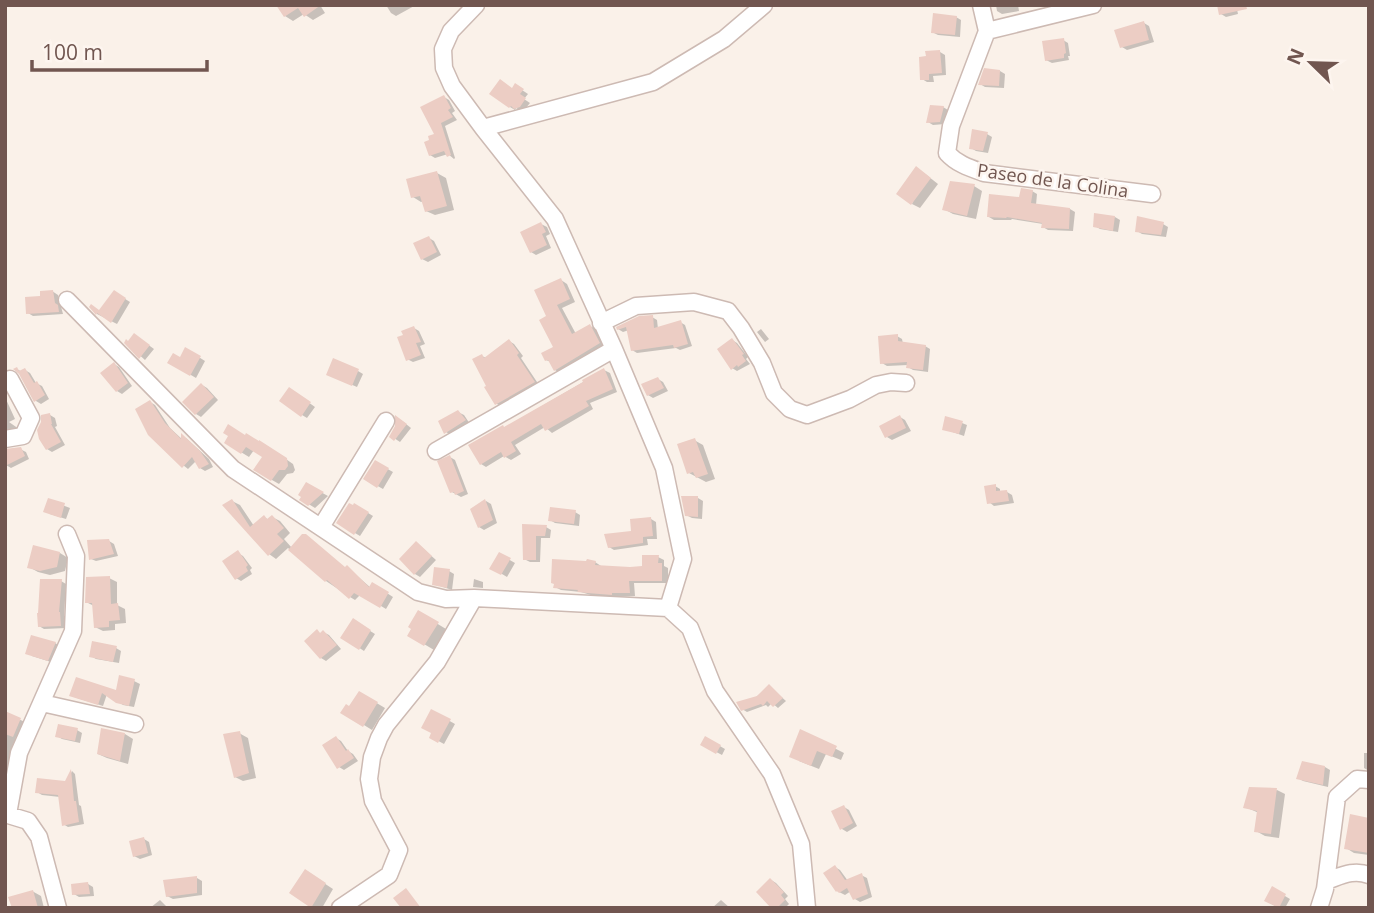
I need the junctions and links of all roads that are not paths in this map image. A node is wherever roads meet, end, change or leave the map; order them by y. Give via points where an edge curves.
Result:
1 (476, 5) edge
2 (764, 5) edge
3 (981, 5) edge
4 (1093, 5) edge
5 (987, 31) junction
6 (483, 128) junction
7 (1152, 194) dead end
8 (67, 300) dead end
9 (601, 323) junction
10 (614, 349) junction
11 (10, 379) dead end
12 (906, 383) dead end
13 (386, 421) dead end
14 (5, 439) edge
15 (436, 451) dead end
16 (321, 527) junction
17 (67, 534) dead end
18 (474, 598) junction
19 (668, 608) junction
20 (42, 703) junction
21 (135, 724) dead end
22 (1369, 780) edge
23 (7, 814) edge
24 (1369, 875) edge
25 (1326, 881) junction
26 (58, 908) edge
27 (340, 908) edge
28 (807, 908) edge
29 (1319, 908) edge

1 - 6 street via 451,31 443,49 444,68
2 - 6 street via 724,39 653,82
3 - 5 street
4 - 5 street
5 - 7 street, Paseo de la Colina via 951,126 947,153 953,159 984,173
6 - 9 street via 555,219
8 - 16 street via 233,470
9 - 10 street
9 - 12 street via 636,306 694,302 728,311 762,363 774,393 790,409 807,415 876,385
10 - 15 street
10 - 19 street via 664,468 683,559
11 - 14 street via 31,418 23,436
13 - 16 street
16 - 18 street via 418,592 446,600
17 - 20 street via 76,556 73,631
18 - 19 street
18 - 27 street via 437,662 387,724 372,757 373,801 399,849 389,875
19 - 28 street via 690,628 715,691 772,774 801,844
20 - 21 street
20 - 23 street via 19,753
22 - 25 street via 1357,779 1337,797
23 - 26 street via 28,821 39,836
24 - 25 street via 1348,873
25 - 29 street

